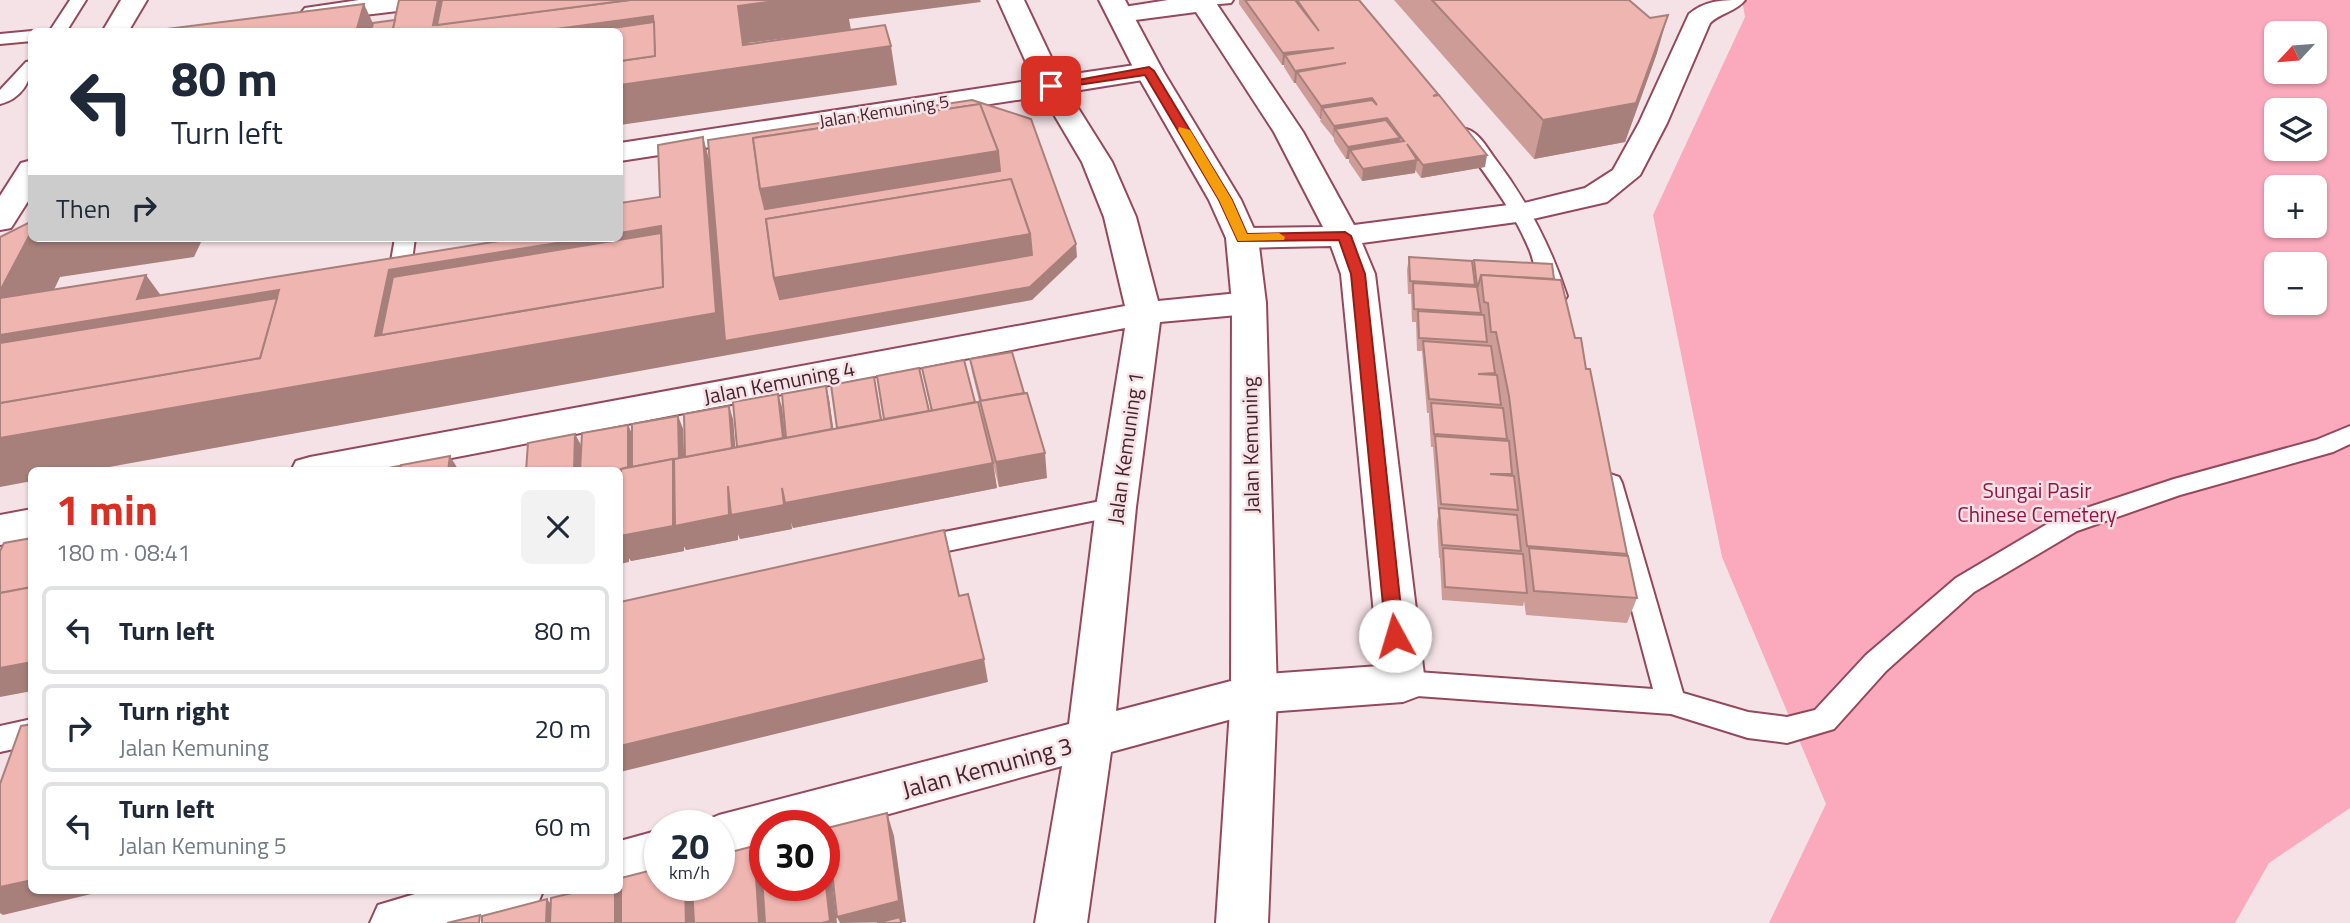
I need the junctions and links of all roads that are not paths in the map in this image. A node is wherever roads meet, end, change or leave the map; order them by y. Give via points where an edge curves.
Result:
1 (78, 0) edge
2 (134, 0) edge
3 (423, 0) edge
4 (1011, 0) edge
5 (1729, 0) edge
6 (1210, 1) edge
7 (1116, 7) edge
8 (286, 17) edge
9 (60, 28) edge
10 (117, 28) edge
11 (28, 36) edge
12 (0, 39) edge
13 (28, 70) edge
14 (1149, 71) junction
15 (1051, 86) junction
16 (0, 99) edge
17 (1447, 112) edge
18 (623, 152) edge
19 (28, 176) edge
20 (1524, 212) junction
21 (0, 221) edge
22 (1345, 236) junction
23 (1242, 238) junction
24 (404, 242) edge
25 (420, 297) edge
26 (1249, 303) junction
27 (1144, 313) junction
28 (1564, 323) edge
29 (2350, 434) edge
30 (331, 467) edge
31 (1606, 467) edge
32 (1116, 507) junction
33 (28, 525) edge
34 (0, 530) edge
35 (888, 554) edge
36 (1403, 683) junction
37 (1254, 694) junction
38 (1671, 702) junction
39 (28, 734) edge
40 (0, 739) edge
41 (1090, 740) junction
42 (735, 834) edge
43 (644, 857) edge
44 (623, 863) edge
45 (494, 894) edge
46 (463, 898) edge
47 (396, 923) edge
48 (1061, 923) edge
49 (1242, 923) edge

1 - 9 lane
2 - 10 street
3 - 8 street
4 - 15 street, Jalan Kemuning 1
5 - 20 street via 1698,20 1625,175 1596,195
6 - 7 street
6 - 22 street
7 - 14 street, Jalan Kemuning
11 - 12 lane
13 - 16 lane
14 - 15 street, Jalan Kemuning 5
14 - 23 street, Jalan Kemuning via 1225,200
15 - 18 street, Jalan Kemuning 5
15 - 27 street, Jalan Kemuning 1 via 1097,162 1120,218
17 - 20 lane
19 - 21 street
20 - 22 street
20 - 28 lane via 1545,257
22 - 23 street
22 - 36 street via 1358,274
23 - 26 street, Jalan Kemuning
24 - 25 lane via 396,286 399,298
26 - 27 street, Jalan Kemuning 4
26 - 37 street, Jalan Kemuning
27 - 30 street, Jalan Kemuning 4
27 - 32 street, Jalan Kemuning 1
29 - 38 lane via 2324,446 2067,524 1965,585 1876,663 1824,720 1787,730 1748,725
31 - 38 lane
32 - 35 lane
32 - 41 street, Jalan Kemuning 1
33 - 34 street
36 - 37 street, Jalan Kemuning 3
36 - 38 lane
37 - 41 street, Jalan Kemuning 3
37 - 49 street, Jalan Kemuning
39 - 40 lane
41 - 42 street, Jalan Kemuning 3
41 - 48 street, Jalan Kemuning 1
43 - 44 street
45 - 46 street
46 - 47 street

